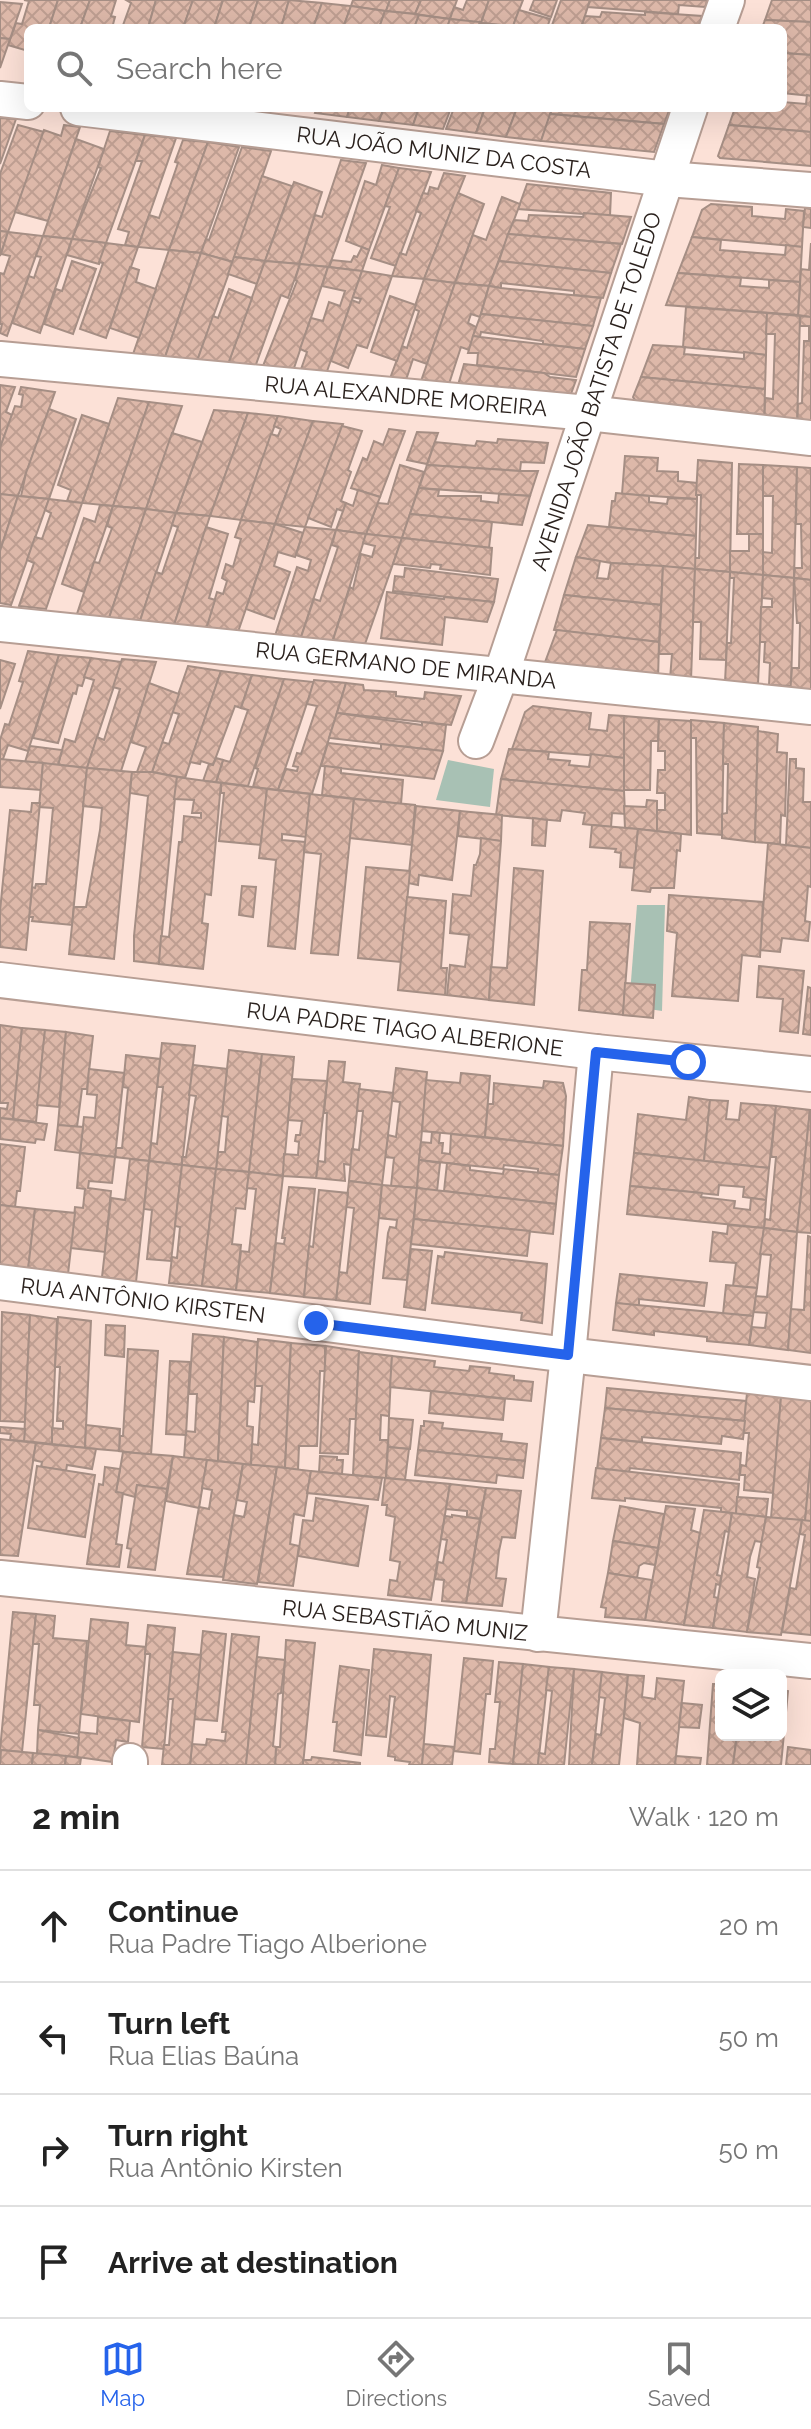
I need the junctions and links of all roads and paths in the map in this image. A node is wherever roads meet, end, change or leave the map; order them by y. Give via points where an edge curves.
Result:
1 (727, 0) edge
2 (718, 24) edge
3 (0, 99) edge
4 (24, 102) edge
5 (111, 112) edge
6 (689, 112) edge
7 (667, 179) junction
8 (811, 190) edge
9 (0, 359) edge
10 (588, 413) junction
11 (811, 438) edge
12 (0, 624) edge
13 (501, 675) junction
14 (811, 707) edge
15 (476, 741) dead end
16 (0, 980) edge
17 (596, 1052) junction
18 (811, 1074) edge
19 (0, 1282) edge
20 (568, 1355) junction
21 (811, 1383) edge
22 (0, 1578) edge
23 (538, 1634) junction
24 (811, 1661) edge

1 - 2 street
3 - 4 street
5 - 7 street, RUA JOÃO MUNIZ DA COSTA
6 - 7 street, AVENIDA JOÃO BATISTA DE TOLEDO
7 - 8 street, RUA JOÃO MUNIZ DA COSTA
7 - 10 street, AVENIDA JOÃO BATISTA DE TOLEDO
9 - 10 street, RUA ALEXANDRE MOREIRA
10 - 11 street, RUA ALEXANDRE MOREIRA
10 - 13 street, AVENIDA JOÃO BATISTA DE TOLEDO
12 - 13 street, RUA GERMANO DE MIRANDA
13 - 14 street, RUA GERMANO DE MIRANDA
13 - 15 street, AVENIDA JOÃO BATISTA DE TOLEDO
16 - 17 street, RUA PADRE TIAGO ALBERIONE
17 - 18 street, RUA PADRE TIAGO ALBERIONE
17 - 20 street
19 - 20 street, RUA ANTÔNIO KIRSTEN
20 - 21 street, RUA ANTÔNIO KIRSTEN
20 - 23 street
22 - 23 street, RUA SEBASTIÃO MUNIZ
23 - 24 street, RUA SEBASTIÃO MUNIZ

